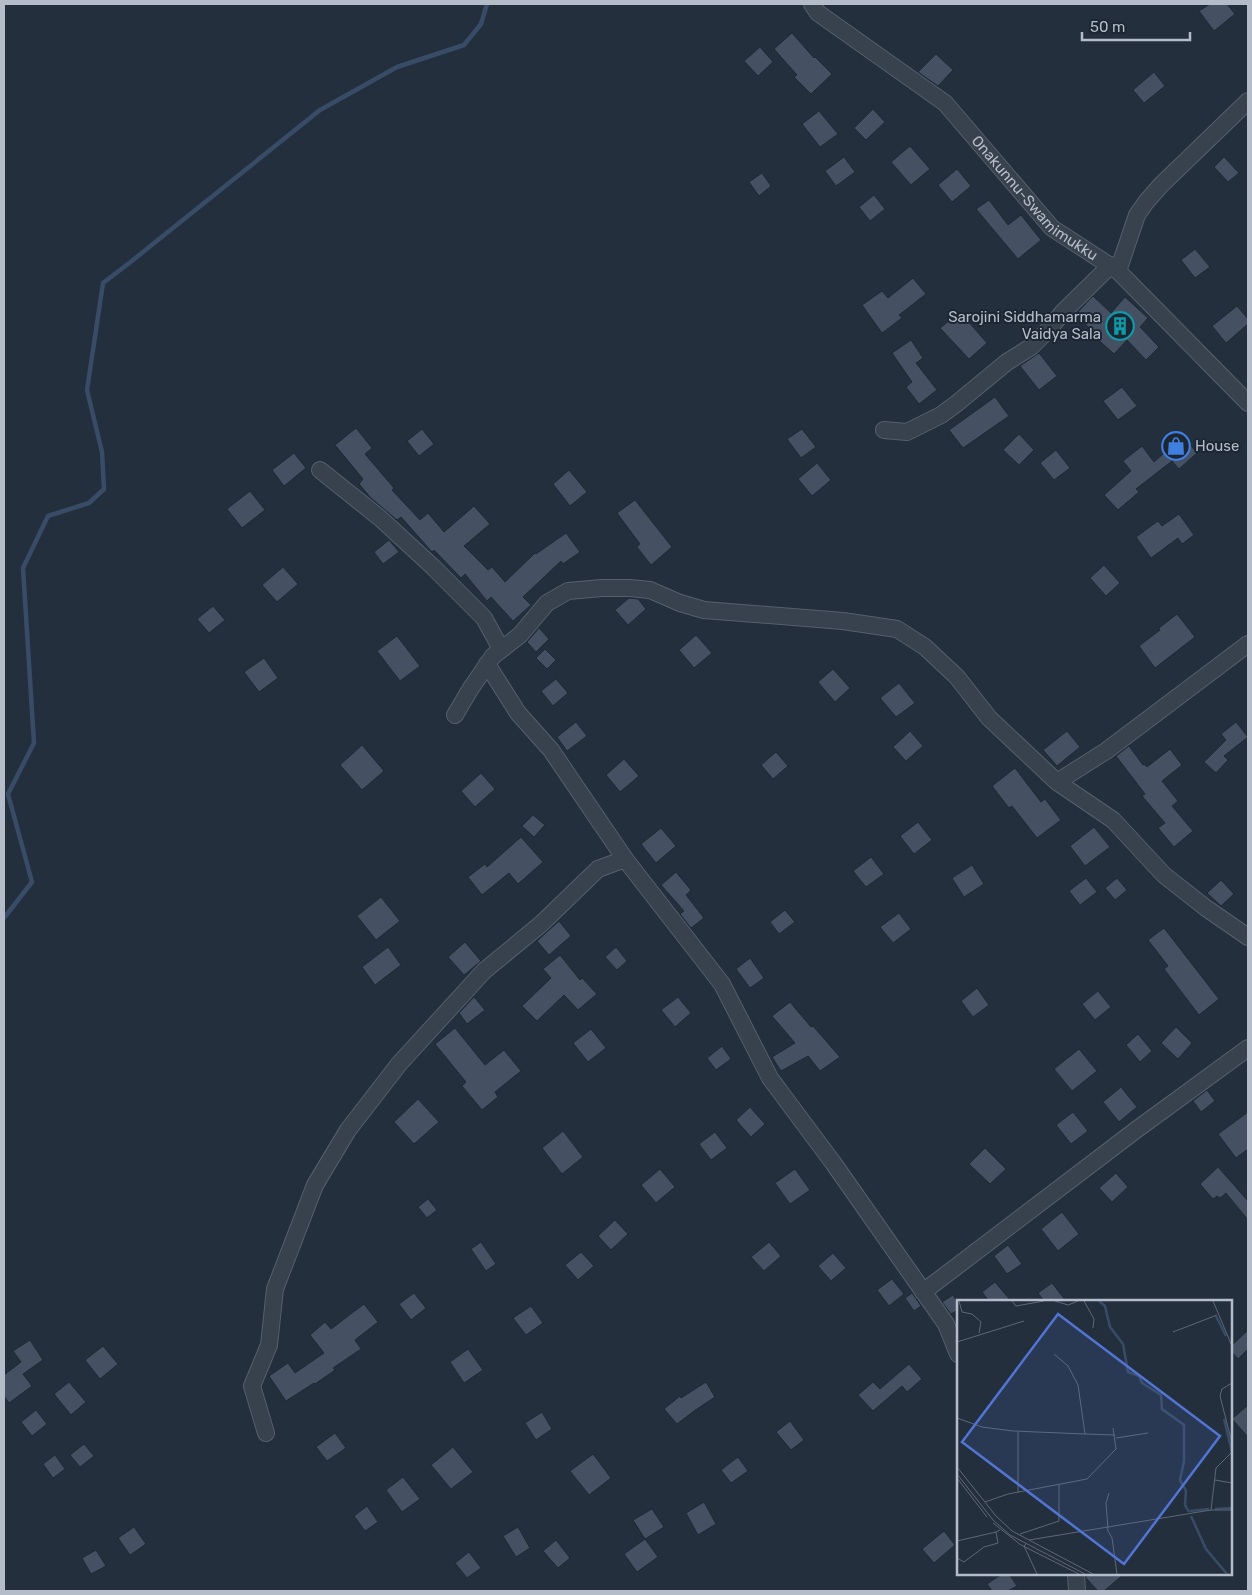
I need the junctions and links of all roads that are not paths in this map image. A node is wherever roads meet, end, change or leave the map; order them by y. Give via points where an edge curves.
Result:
1 (812, 4) edge
2 (1248, 101) edge
3 (1114, 268) junction
4 (1248, 403) edge
5 (884, 430) dead end
6 (320, 470) dead end
7 (1248, 644) edge
8 (501, 649) junction
9 (487, 664) junction
10 (456, 715) dead end
11 (1056, 782) junction
12 (625, 858) junction
13 (1248, 937) edge
14 (1248, 1048) edge
15 (923, 1292) junction
16 (957, 1352) edge
17 (266, 1433) dead end
18 (1076, 1575) edge
19 (1078, 1591) edge

1 - 3 street, Onakunnu-Swamimukku via 818,13 945,103 1052,228
2 - 3 street via 1146,202
3 - 4 street, Onakunnu-Swamimukku
3 - 5 street via 1063,312 1031,347 941,415 907,432
6 - 8 street via 380,518 484,618
7 - 11 street via 1106,751
8 - 9 street
8 - 11 street via 520,635 547,603 568,591 602,588 650,590 704,610 843,621 897,630 925,647 957,677 989,718
9 - 10 street
9 - 12 street via 518,713 551,750
11 - 13 street via 1113,820 1164,875
12 - 15 street via 722,984 770,1078
12 - 17 street via 598,869 541,924 484,971 398,1064 348,1130 315,1185 275,1289 269,1345 252,1386
14 - 15 street
15 - 16 street via 946,1324
18 - 19 street

